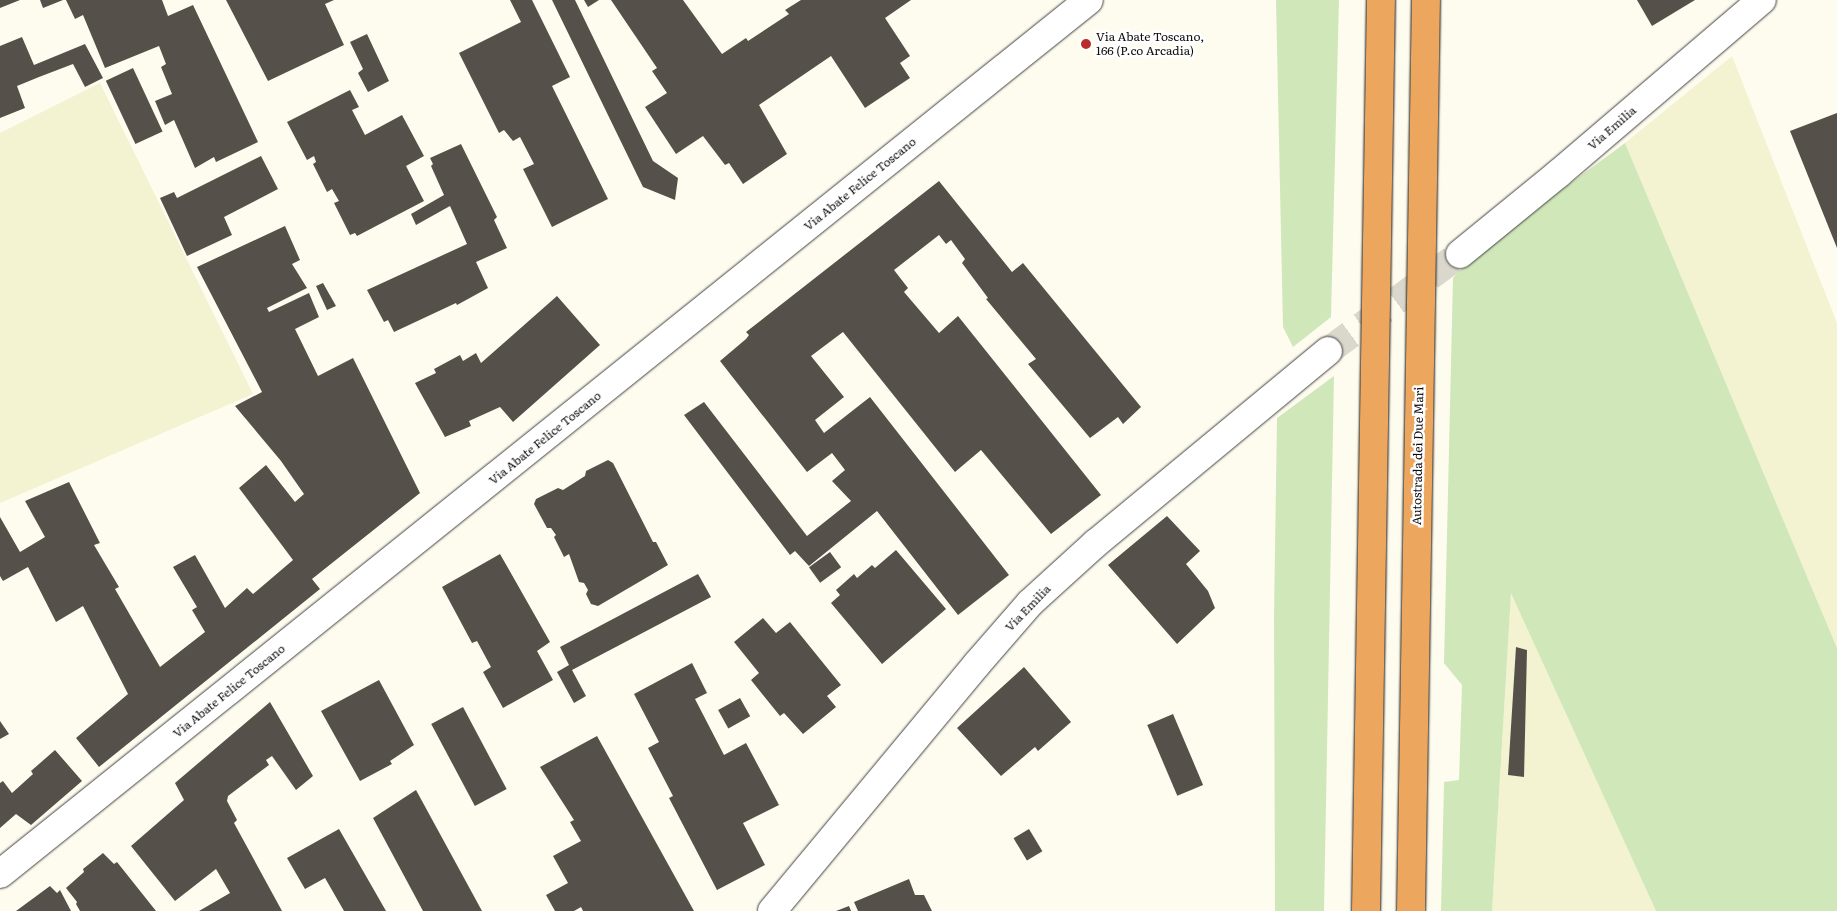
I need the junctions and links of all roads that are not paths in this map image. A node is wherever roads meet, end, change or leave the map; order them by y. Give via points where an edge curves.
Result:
1 (1089, 0) edge
2 (1381, 0) edge
3 (1426, 0) edge
4 (1762, 0) edge
5 (1460, 254) tunnel mouth
6 (1328, 350) tunnel mouth
7 (0, 874) edge
8 (772, 911) edge
9 (1366, 911) edge
10 (1411, 911) edge

1 - 7 street, Via Abate Felice Toscano
2 - 9 highway, bridge
3 - 10 highway, Autostrada dei Due Mari, bridge
4 - 5 street, Via Emilia
6 - 8 street, Via Emilia via 1096,543 1030,603

